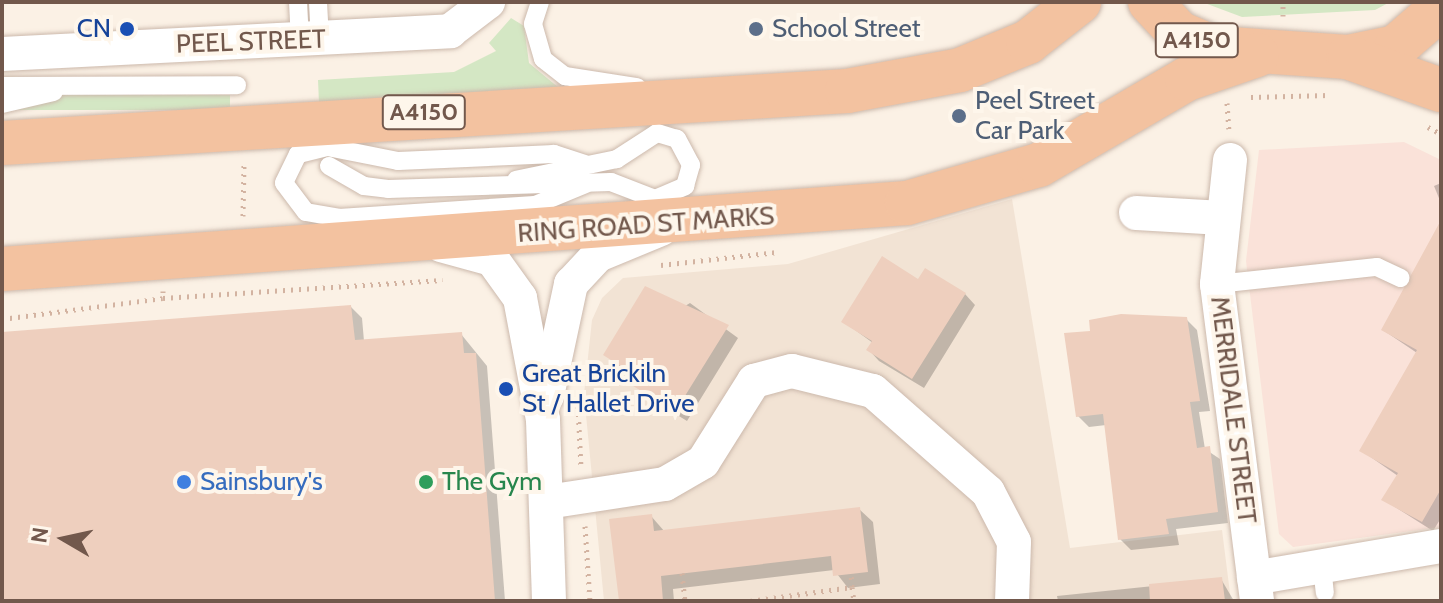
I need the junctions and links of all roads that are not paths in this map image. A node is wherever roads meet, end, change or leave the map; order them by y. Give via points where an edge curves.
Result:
1 (298, 2) edge
2 (318, 2) edge
3 (488, 2) edge
4 (540, 2) edge
5 (1079, 2) edge
6 (1150, 2) edge
7 (1441, 8) edge
8 (310, 41) junction
9 (2, 54) edge
10 (1257, 55) junction
11 (1348, 57) junction
12 (237, 85) dead end
13 (2, 86) edge
14 (60, 90) junction
15 (1441, 90) edge
16 (696, 97) junction
17 (2, 104) edge
18 (2, 143) edge
19 (1230, 160) road end
20 (585, 164) junction
21 (329, 166) dead end
22 (516, 180) junction
23 (586, 184) junction
24 (1136, 213) dead end
25 (1223, 218) junction
26 (672, 224) junction
27 (401, 240) junction
28 (2, 269) edge
29 (1401, 278) dead end
30 (1217, 284) junction
31 (543, 420) junction
32 (547, 502) junction
33 (1441, 546) edge
34 (1256, 590) edge
35 (549, 601) edge
36 (1012, 601) edge

1 - 8 lane
2 - 8 lane
3 - 8 street, PEEL STREET via 450,31
4 - 16 lane via 536,44 565,76
5 - 16 highway, A4150 via 1028,42 960,70 847,91
6 - 10 highway, A4150 via 1179,33
7 - 11 highway, A4150 via 1396,47
8 - 9 street, PEEL STREET
10 - 11 highway, A4150
10 - 26 highway, RING ROAD ST MARKS / A4150 via 1187,79 1096,137 985,185 907,203
11 - 15 highway
12 - 14 lane via 198,80
13 - 14 lane
14 - 17 lane
16 - 18 highway, A4150
19 - 25 street, MERRIDALE STREET
20 - 22 lane
20 - 23 lane via 617,159 657,133 677,139 691,165 685,186 666,198 625,184
20 - 23 lane via 554,154 398,161 327,147 298,154 284,183 306,212 339,218 535,205
21 - 22 lane via 364,186 388,189
22 - 23 lane
24 - 25 street
25 - 30 street, MERRIDALE STREET
26 - 27 highway, RING ROAD ST MARKS / A4150
26 - 31 street via 598,255 571,284
27 - 28 highway, RING ROAD ST MARKS / A4150 via 162,278
27 - 31 street via 480,252 509,276 524,315
29 - 30 lane via 1377,267
30 - 34 street, MERRIDALE STREET
31 - 32 street
32 - 35 street
32 - 36 street via 665,484 703,462 754,381 792,371 860,387 911,417 988,492 1014,542
33 - 34 street via 1324,580

